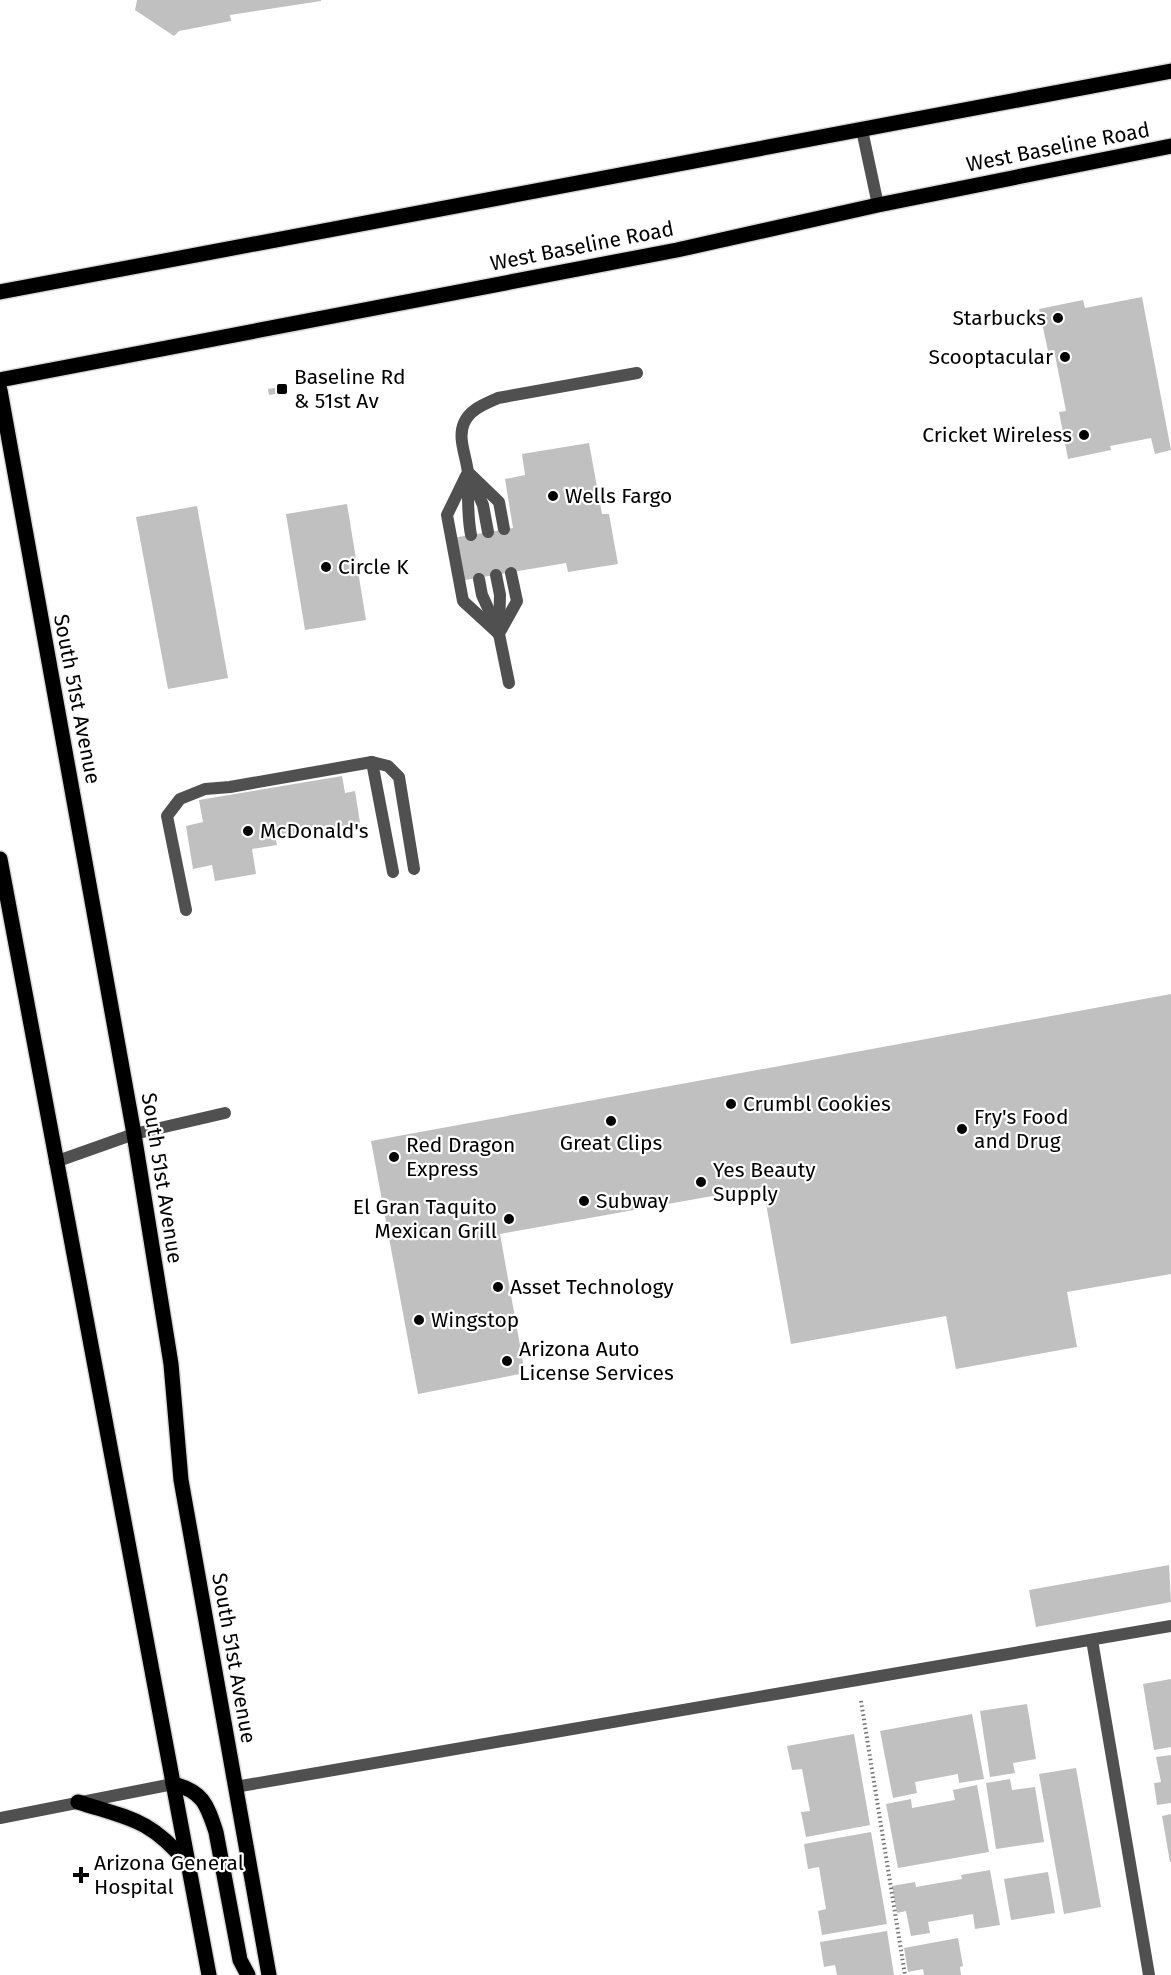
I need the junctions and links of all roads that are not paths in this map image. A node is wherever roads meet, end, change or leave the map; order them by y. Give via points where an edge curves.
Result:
1 (1171, 71) edge
2 (862, 130) junction
3 (1171, 146) edge
4 (878, 205) junction
5 (0, 292) edge
6 (637, 373) dead end
7 (0, 380) edge
8 (0, 390) edge
9 (468, 472) junction
10 (504, 529) dead end
11 (488, 532) dead end
12 (471, 535) dead end
13 (511, 573) dead end
14 (496, 576) dead end
15 (479, 579) dead end
16 (499, 634) junction
17 (509, 683) dead end
18 (372, 762) junction
19 (0, 860) edge
20 (414, 869) dead end
21 (393, 872) dead end
22 (186, 910) dead end
23 (225, 1113) dead end
24 (134, 1134) junction
25 (55, 1162) junction
26 (1171, 1626) edge
27 (1092, 1640) junction
28 (173, 1784) junction
29 (236, 1787) junction
30 (78, 1802) junction
31 (0, 1818) edge
32 (189, 1865) junction
33 (209, 1975) edge
34 (248, 1975) edge
35 (269, 1975) edge
36 (1149, 1975) edge

1 - 2 main road
2 - 4 street
2 - 5 main road
3 - 4 main road, West Baseline Road
4 - 7 main road, West Baseline Road via 677,250
6 - 9 street via 498,399 477,408 465,421 461,435
8 - 24 main road, South 51st Avenue
9 - 10 street via 499,502
9 - 11 street via 483,505
9 - 12 street via 466,508
9 - 16 street via 447,515 463,602
13 - 16 street via 517,602
14 - 16 street via 500,595
15 - 16 street
16 - 17 street
18 - 20 street via 388,766 399,777
18 - 21 street
18 - 22 street via 205,789 180,798 167,816
19 - 25 main road
23 - 24 street
24 - 25 street
24 - 29 main road, South 51st Avenue via 171,1364 181,1480
25 - 28 main road
26 - 27 street
27 - 29 street
27 - 36 street
28 - 30 street
28 - 32 main road
28 - 34 main road via 201,1796 211,1815 240,1959
29 - 35 main road, South 51st Avenue
30 - 31 street
30 - 32 main road via 143,1822 167,1838
32 - 33 main road

